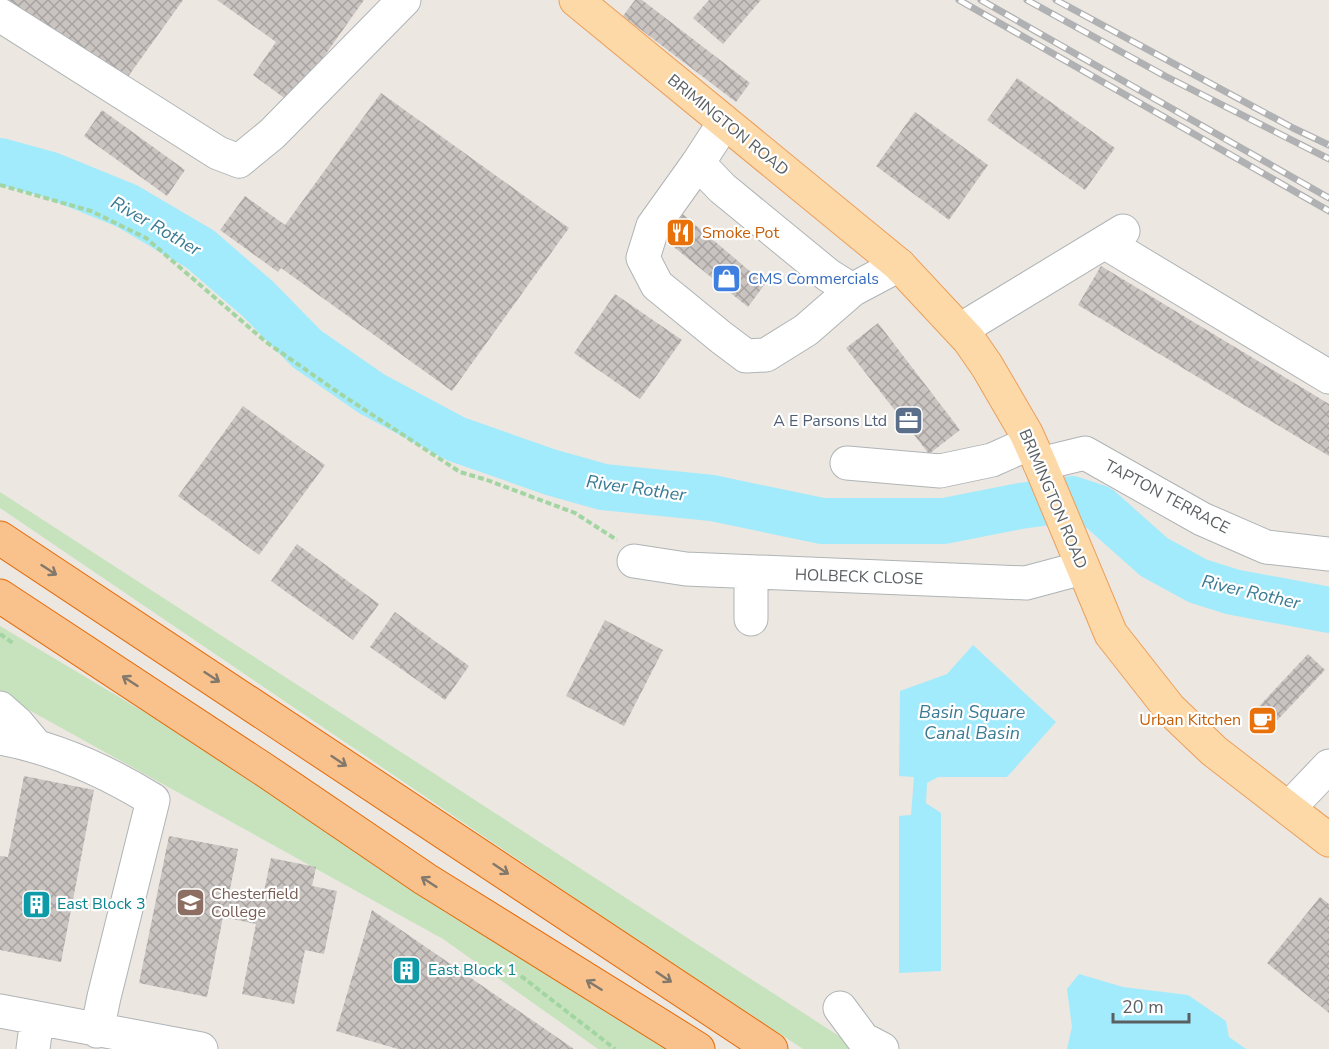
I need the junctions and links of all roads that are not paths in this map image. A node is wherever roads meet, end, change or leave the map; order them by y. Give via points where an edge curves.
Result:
1 (404, 0) edge
2 (576, 0) edge
3 (0, 15) edge
4 (724, 123) junction
5 (698, 163) junction
6 (899, 265) junction
7 (852, 290) junction
8 (960, 330) junction
9 (1329, 377) edge
10 (1035, 453) junction
11 (847, 463) dead end
12 (0, 538) edge
13 (1329, 554) edge
14 (634, 561) road end
15 (1082, 568) junction
16 (751, 573) junction
17 (0, 596) edge
18 (751, 619) dead end
19 (0, 708) edge
20 (0, 738) edge
21 (37, 747) junction
22 (1329, 766) edge
23 (1289, 808) junction
24 (1329, 840) edge
25 (840, 1008) dead end
26 (0, 1011) edge
27 (97, 1031) junction
28 (35, 1034) edge
29 (201, 1049) edge
30 (698, 1049) edge
31 (771, 1049) edge
32 (882, 1049) edge

1 - 3 street via 272,134 239,161 218,153
2 - 4 main road, BRIMINGTON ROAD
4 - 5 street
4 - 6 main road, BRIMINGTON ROAD
5 - 7 street via 722,188 828,275
5 - 7 street via 653,226 643,258 657,285 692,314 746,356 766,355 806,330
6 - 7 street
6 - 8 main road, BRIMINGTON ROAD
8 - 9 street via 1115,237
8 - 10 main road, BRIMINGTON ROAD via 987,366
10 - 11 street, TAPTON TERRACE via 940,471
10 - 13 street, TAPTON TERRACE via 1085,453 1202,519 1266,547
10 - 15 main road, BRIMINGTON ROAD
12 -> 31 highway
14 - 16 street, HOLBECK CLOSE
15 - 16 street, HOLBECK CLOSE via 1026,583
15 - 23 main road, BRIMINGTON ROAD via 1111,634 1170,709 1214,751
16 - 18 street
30 -> 17 highway via 424,879
19 - 21 street
20 - 21 street
21 - 27 street via 65,754 153,800
22 - 23 street
23 - 24 main road, BRIMINGTON ROAD
25 - 32 street via 863,1040
26 - 28 street
27 - 28 street
27 - 29 street

